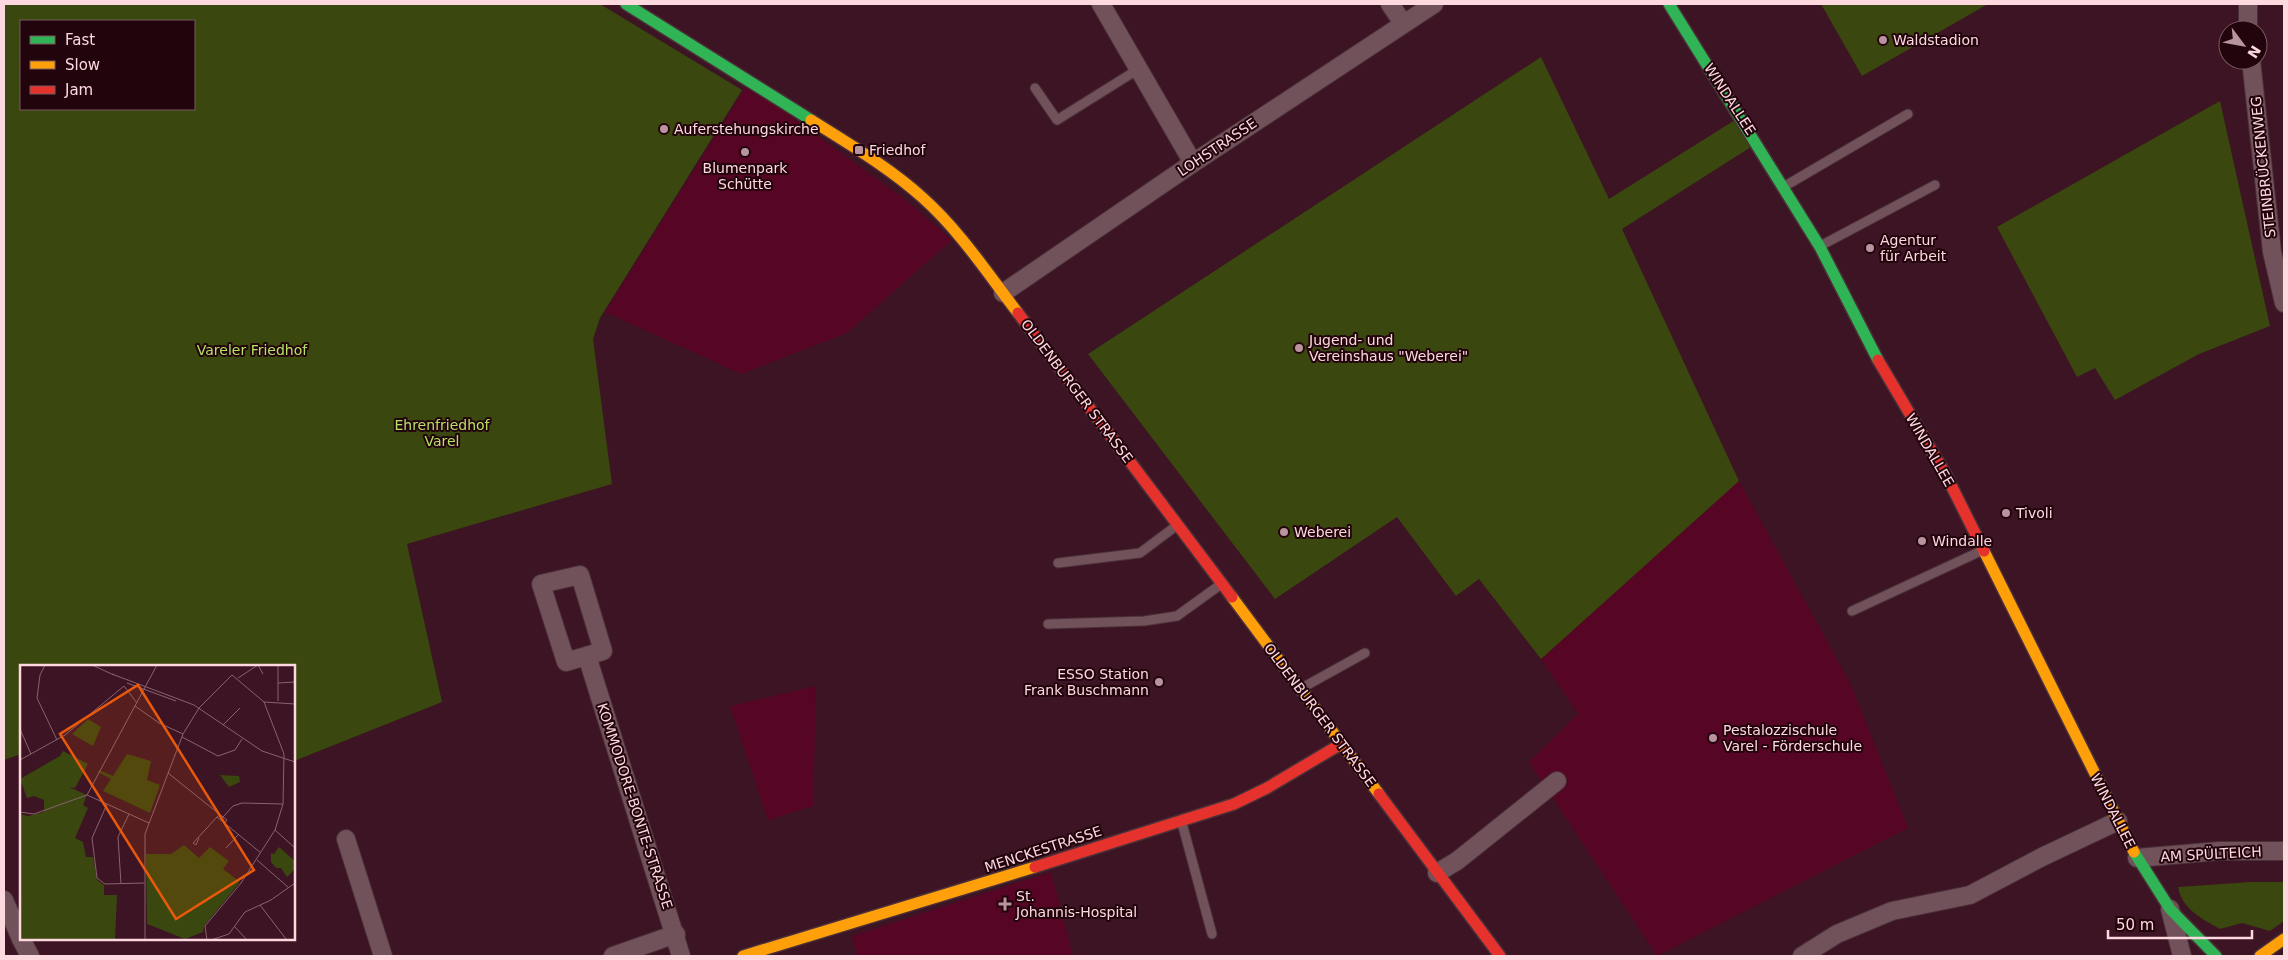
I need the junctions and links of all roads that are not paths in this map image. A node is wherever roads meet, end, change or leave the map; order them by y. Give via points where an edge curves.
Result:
1 (626, 4) edge
2 (1101, 4) edge
3 (1390, 4) edge
4 (1434, 4) edge
5 (1669, 4) edge
6 (2248, 4) edge
7 (2248, 20) edge
8 (1403, 23) junction
9 (1137, 70) junction
10 (2252, 70) edge
11 (1035, 88) dead end
12 (1908, 114) dead end
13 (1192, 163) junction
14 (1935, 185) dead end
15 (1784, 186) junction
16 (1820, 246) junction
17 (1003, 293) junction
18 (2284, 303) edge
19 (1178, 524) junction
20 (1983, 550) junction
21 (1058, 563) dead end
22 (1222, 584) junction
23 (1852, 611) dead end
24 (1048, 624) dead end
25 (1365, 653) dead end
26 (587, 656) junction
27 (1300, 689) junction
28 (1341, 744) junction
29 (1557, 781) dead end
30 (1182, 820) junction
31 (2118, 822) junction
32 (346, 839) dead end
33 (2284, 851) edge
34 (2137, 858) junction
35 (1437, 873) junction
36 (4, 900) edge
37 (2170, 909) junction
38 (676, 934) junction
39 (1212, 934) dead end
40 (20, 937) edge
41 (2284, 939) edge
42 (22, 940) edge
43 (30, 956) edge
44 (383, 956) edge
45 (613, 956) edge
46 (681, 956) edge
47 (743, 956) edge
48 (1500, 956) edge
49 (1802, 956) edge
50 (2182, 956) edge
51 (2216, 956) edge
52 (2260, 956) edge

1 - 17 street, OLDENBURGER STRASSE via 821,125 923,198 961,238
2 - 9 street
3 - 8 street
4 - 8 street, LOHSTRASSE
5 - 15 street, WINDALLEE
6 - 7 street
8 - 13 street, LOHSTRASSE
9 - 11 lane via 1057,120
9 - 13 street
10 - 18 street, STEINBRÜCKENWEG via 2272,252
12 - 15 lane
13 - 17 street, LOHSTRASSE
14 - 16 lane
15 - 16 street, WINDALLEE
16 - 20 street, WINDALLEE via 1885,373 1946,475
17 - 19 street, OLDENBURGER STRASSE
19 - 21 lane via 1140,553
19 - 22 street, OLDENBURGER STRASSE
20 - 23 lane
20 - 31 street, WINDALLEE
22 - 24 lane via 1177,616 1144,621
22 - 27 street, OLDENBURGER STRASSE
25 - 27 lane
26 - 26 street via 603,650 580,575 541,584 566,662
26 - 38 street, KOMMODORE-BONTE-STRASSE
27 - 28 street, OLDENBURGER STRASSE
28 - 30 street, MENCKESTRASSE via 1234,804
28 - 35 street, OLDENBURGER STRASSE
29 - 35 street via 1457,861
30 - 39 lane
30 - 47 street, MENCKESTRASSE via 952,894
31 - 34 street, WINDALLEE
31 - 49 street via 1970,895 1892,912 1837,934
32 - 44 street
33 - 34 street, AM SPÜLTEICH via 2219,851
34 - 37 street, WINDALLEE
35 - 48 street, OLDENBURGER STRASSE
36 - 40 street
37 - 50 street, WINDALLEE
37 - 51 street, WINDALLEE
38 - 45 street
38 - 46 street, KOMMODORE-BONTE-STRASSE
41 - 52 street
42 - 43 street

